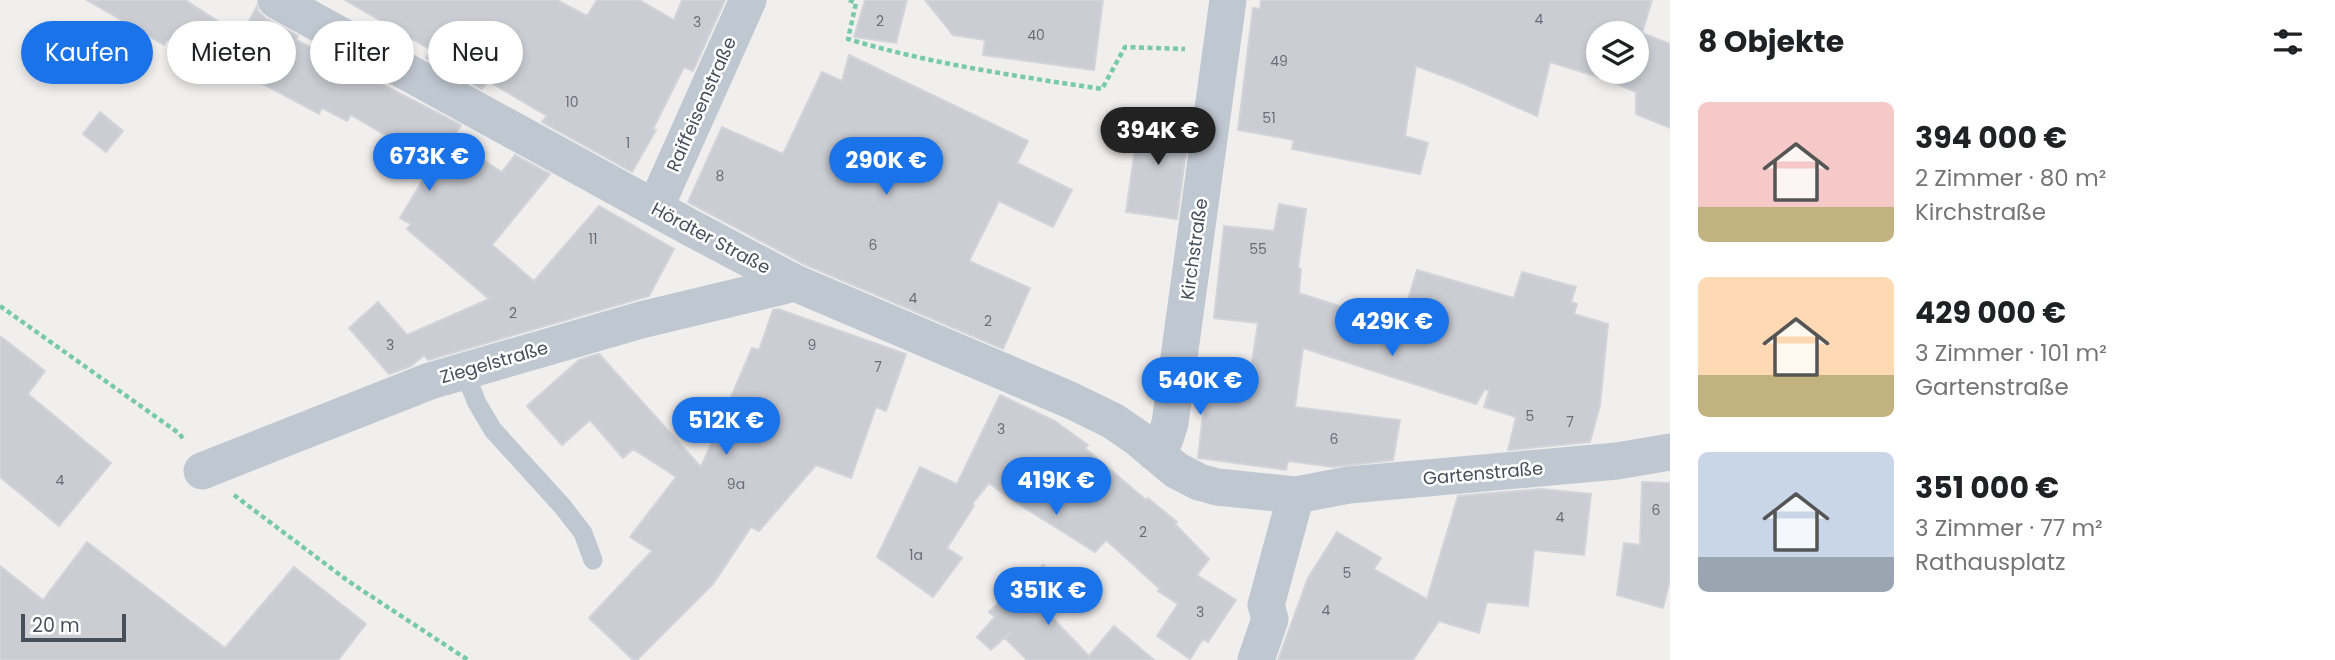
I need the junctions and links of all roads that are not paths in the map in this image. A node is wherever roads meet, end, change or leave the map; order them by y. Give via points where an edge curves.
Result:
1 (276, 0) edge
2 (748, 0) edge
3 (1228, 0) edge
4 (655, 208) junction
5 (795, 283) junction
6 (464, 371) junction
7 (1670, 452) edge
8 (1155, 453) junction
9 (202, 471) dead end
10 (1296, 495) junction
11 (593, 560) dead end
12 (1256, 660) edge

1 - 4 street, Hördter Straße
2 - 4 street, Raiffeisenstraße
3 - 8 street, Kirchstraße via 1170,423
4 - 5 street, Hördter Straße
5 - 6 street, Ziegelstraße via 641,320
5 - 8 street, Hördter Straße via 1070,400 1113,422
6 - 9 street, Ziegelstraße
6 - 11 lane via 493,430 563,506 583,533
7 - 10 street, Gartenstraße via 1617,461 1349,485
8 - 10 street, Gartenstraße via 1199,482
10 - 12 street via 1266,605 1270,619

